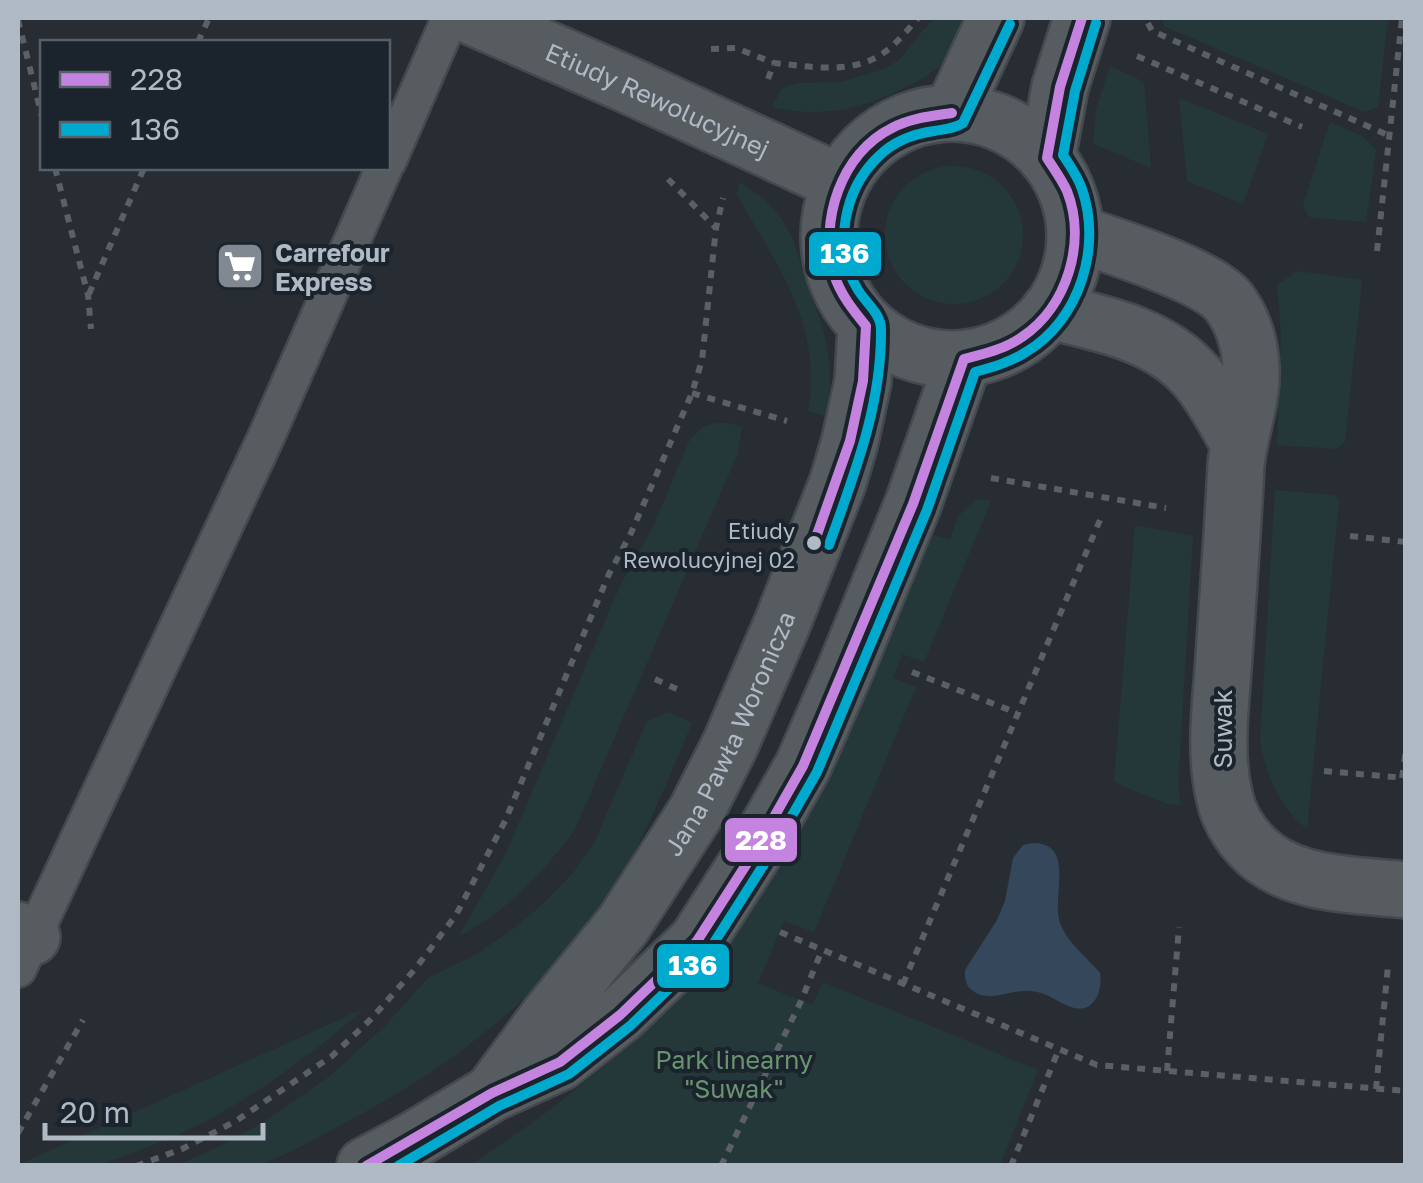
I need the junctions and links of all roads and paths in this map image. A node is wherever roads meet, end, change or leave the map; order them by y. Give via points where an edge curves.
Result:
1 (450, 18) edge
2 (474, 18) edge
3 (918, 18) edge
4 (996, 18) edge
5 (1082, 18) edge
6 (1145, 18) edge
7 (1402, 18) edge
8 (18, 20) edge
9 (1134, 55) dead end
10 (764, 88) dead end
11 (40, 109) edge
12 (952, 112) junction
13 (1302, 127) dead end
14 (1390, 136) junction
15 (390, 155) edge
16 (1047, 158) junction
17 (56, 170) edge
18 (143, 170) edge
19 (383, 170) edge
20 (841, 183) junction
21 (724, 193) dead end
22 (1075, 233) junction
23 (1378, 252) dead end
24 (88, 296) junction
25 (1049, 311) junction
26 (866, 326) junction
27 (91, 329) dead end
28 (964, 359) junction
29 (692, 393) junction
30 (795, 424) dead end
31 (1238, 442) junction
32 (981, 476) dead end
33 (1100, 520) dead end
34 (1234, 520) junction
35 (1350, 536) dead end
36 (1406, 542) edge
37 (908, 670) dead end
38 (1018, 713) junction
39 (1406, 749) edge
40 (1324, 772) dead end
41 (1404, 778) edge
42 (1406, 890) edge
43 (1179, 927) dead end
44 (779, 932) dead end
45 (22, 945) edge
46 (822, 950) junction
47 (1388, 966) dead end
48 (903, 984) junction
49 (83, 1020) dead end
50 (1059, 1049) junction
51 (1167, 1071) junction
52 (1376, 1088) junction
53 (1406, 1091) edge
54 (492, 1093) junction
55 (18, 1133) edge
56 (136, 1166) edge
57 (365, 1166) edge
58 (721, 1166) edge
59 (1011, 1166) edge

1 - 15 lane
2 - 20 street, Etiudy Rewolucyjnej
3 - 10 path via 872,60 823,68 774,63
4 - 12 street
5 - 16 street
6 - 14 path via 1152,31
7 - 14 path
8 - 11 path
9 - 13 path
12 - 16 street via 1020,133
12 - 20 street via 917,117 885,132
14 - 23 path
16 - 22 street via 1068,193
17 - 24 path
18 - 24 path
19 - 45 lane via 267,434
20 - 26 street via 828,243 834,274
21 - 29 path
22 - 25 street via 1070,273
22 - 31 street, Suwak via 1196,280 1228,302 1245,331 1251,368
24 - 27 path
25 - 28 street via 998,351
25 - 31 street via 1114,327 1176,359 1198,378
26 - 28 street via 912,353
26 - 54 street, Jana Pawła Woronicza via 863,380 838,482 721,762 623,925
28 - 54 street, Jana Pawła Woronicza via 846,668 803,766 744,869 697,941 620,1015 560,1062
29 - 30 path
29 - 56 path via 505,821 456,915 332,1056 236,1121
31 - 34 street, Suwak
32 - 34 path
33 - 38 path
34 - 42 street, Suwak via 1220,748 1224,798 1234,823 1266,859 1289,871
35 - 36 path
37 - 38 path
38 - 48 path
39 - 41 path
40 - 41 path
43 - 51 path
44 - 46 path
46 - 48 path
46 - 58 path
47 - 52 path
48 - 50 path
49 - 55 path
50 - 51 path via 1097,1065
50 - 59 path
51 - 52 path
52 - 53 path
54 - 57 street, Jana Pawła Woronicza

